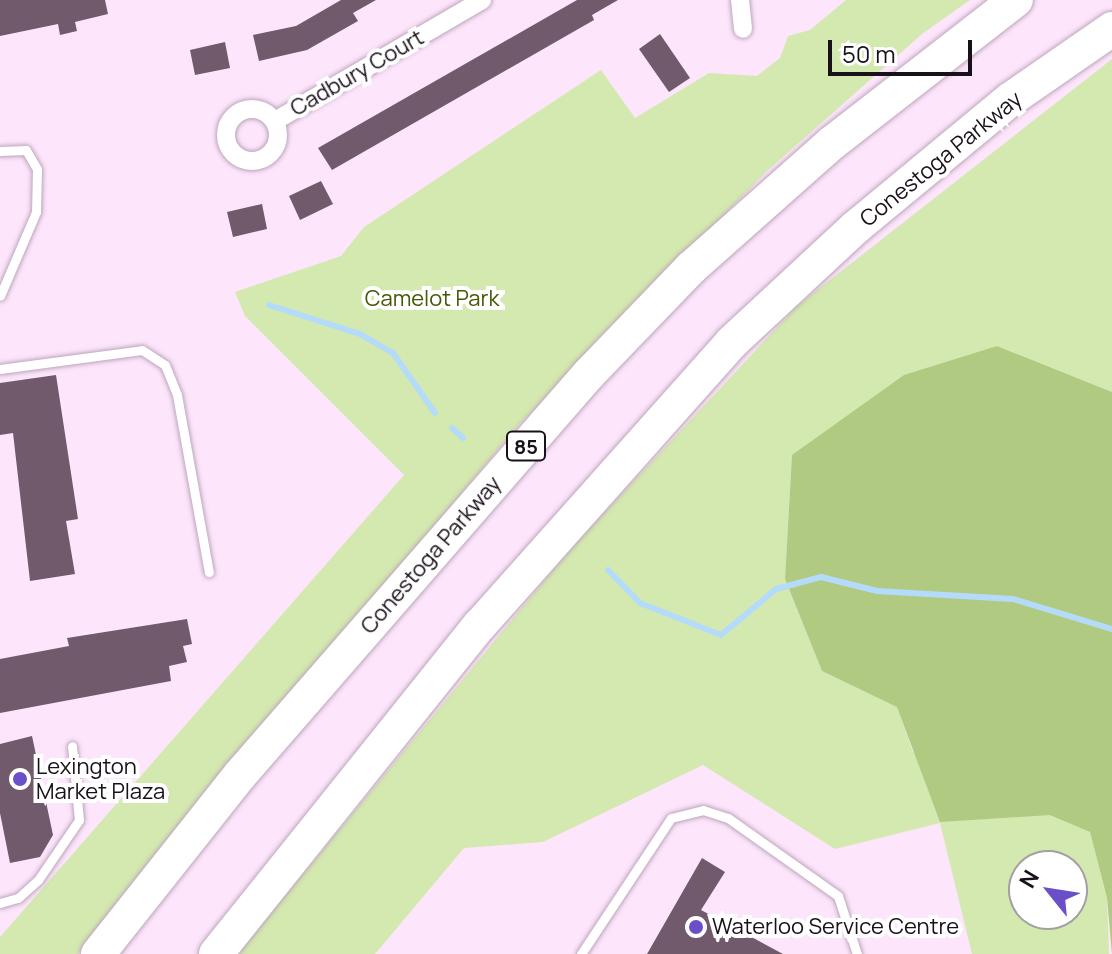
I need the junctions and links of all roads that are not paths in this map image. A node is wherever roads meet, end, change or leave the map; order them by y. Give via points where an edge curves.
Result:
1 (482, 0) edge
2 (740, 0) edge
3 (1016, 0) edge
4 (743, 29) dead end
5 (1112, 29) edge
6 (275, 121) dead end
7 (0, 151) edge
8 (0, 296) edge
9 (0, 369) edge
10 (209, 572) dead end
11 (72, 746) dead end
12 (0, 903) edge
13 (98, 954) edge
14 (216, 954) edge
15 (581, 954) edge
16 (857, 954) edge

1 - 6 street, Cadbury Court
2 - 4 street
3 - 13 highway, Conestoga Parkway / 85 via 832,143 691,268 598,364 240,775
5 - 14 highway, Conestoga Parkway via 1011,99 856,227 731,343 480,625
7 - 8 lane via 26,150 37,169 36,212
9 - 10 lane via 142,350 165,365 177,395
11 - 12 lane via 79,820 38,880 18,898
15 - 16 lane via 671,818 703,810 728,818 838,896

